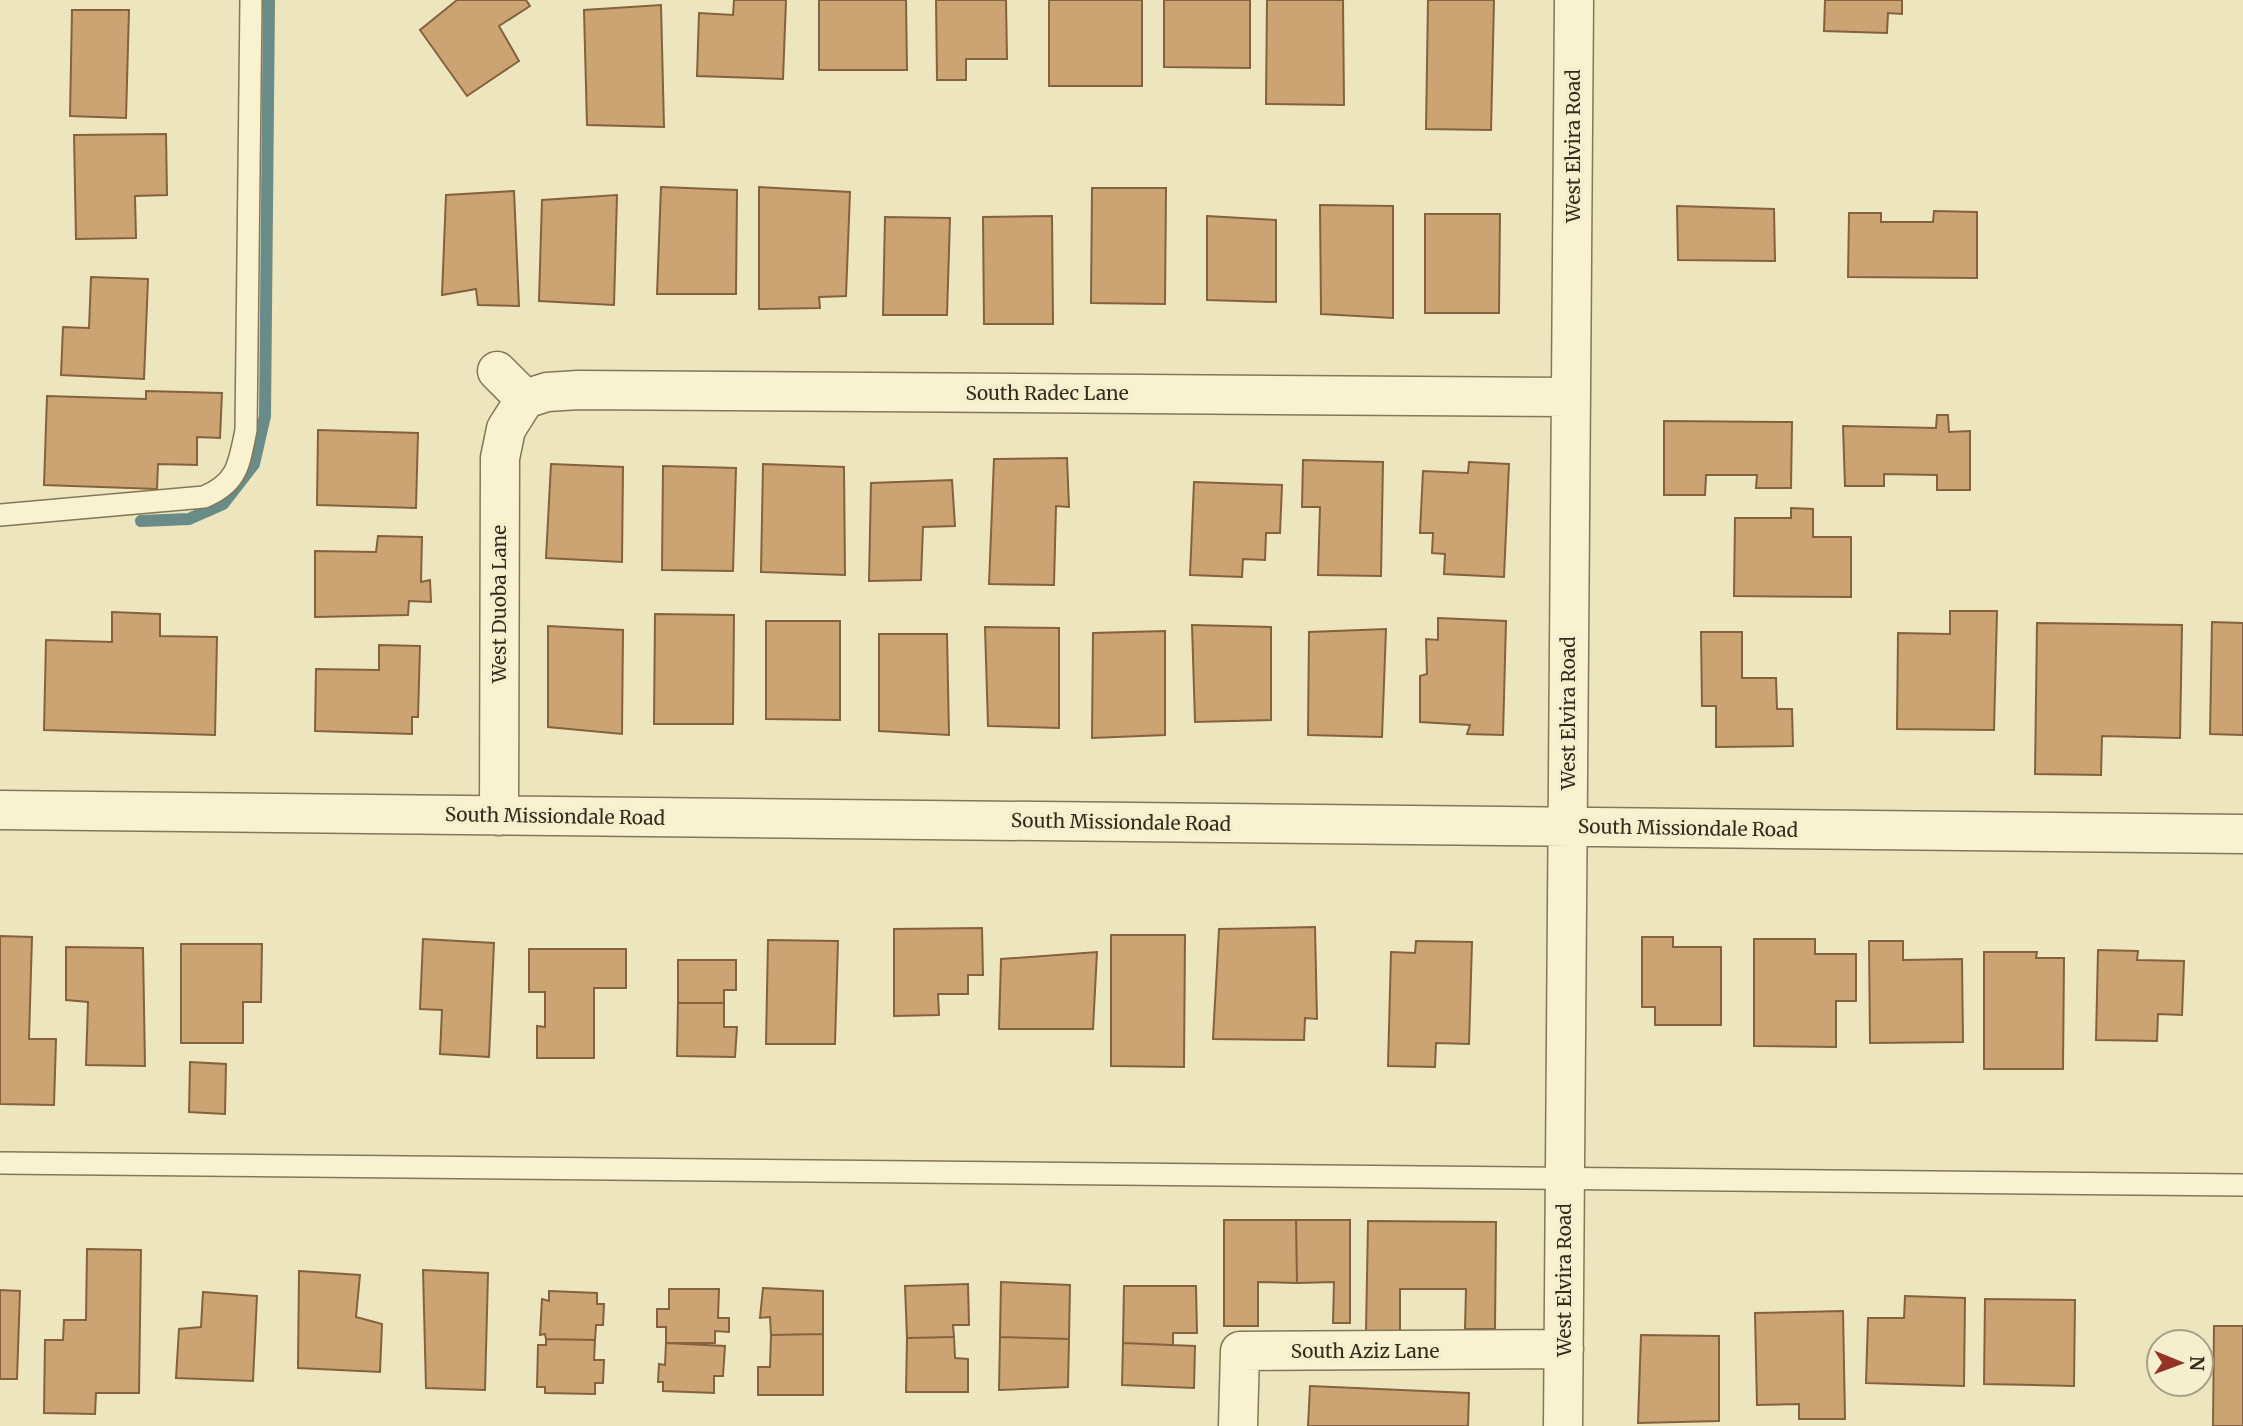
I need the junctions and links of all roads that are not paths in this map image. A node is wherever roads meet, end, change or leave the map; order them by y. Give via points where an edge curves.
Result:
1 (251, 0) edge
2 (1574, 0) edge
3 (497, 371) dead end
4 (1571, 397) junction
5 (525, 399) junction
6 (0, 515) edge
7 (0, 810) edge
8 (499, 816) junction
9 (1567, 827) junction
10 (2243, 834) edge
11 (0, 1163) edge
12 (1565, 1178) junction
13 (2243, 1185) edge
14 (1564, 1349) junction
15 (1238, 1426) edge
16 (1563, 1426) edge

1 - 6 lane via 246,430 238,468 224,489 204,497
2 - 4 street, West Elvira Road
3 - 5 street
4 - 5 street, South Radec Lane via 578,390
4 - 9 street, West Elvira Road
5 - 8 street, West Duoba Lane via 506,429 500,458
7 - 8 street, South Missiondale Road
8 - 9 street, South Missiondale Road
9 - 10 street, South Missiondale Road
9 - 12 street, West Elvira Road
11 - 12 lane
12 - 13 lane
12 - 14 street, West Elvira Road
14 - 15 street, South Aziz Lane via 1240,1351
14 - 16 street, West Elvira Road

